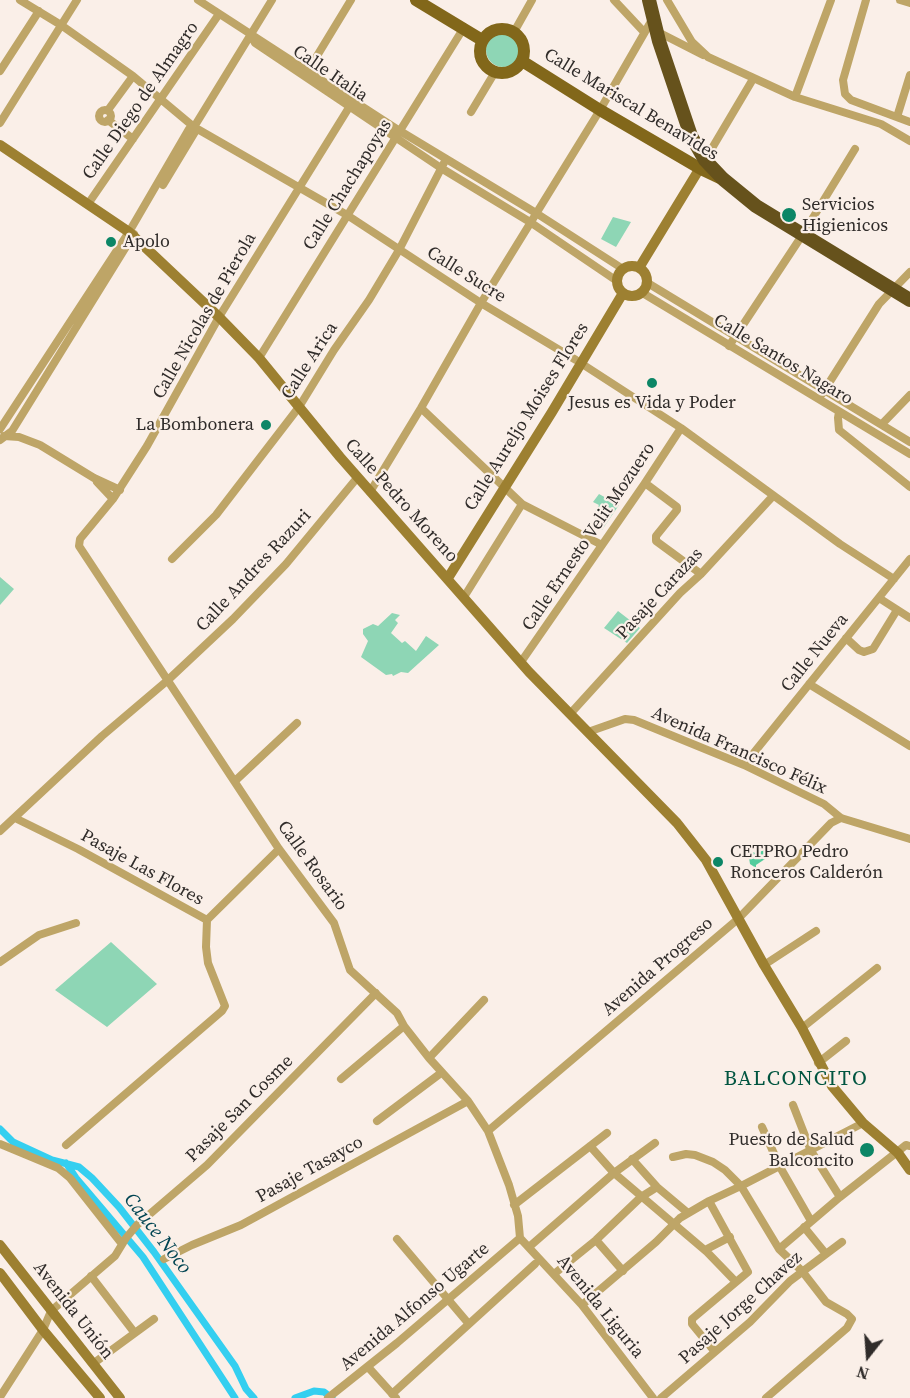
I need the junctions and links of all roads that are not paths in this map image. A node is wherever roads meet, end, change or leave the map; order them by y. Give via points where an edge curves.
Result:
1 (20, 0) edge
2 (77, 0) edge
3 (198, 0) edge
4 (272, 0) edge
5 (351, 0) edge
6 (416, 0) edge
7 (532, 0) edge
8 (615, 0) edge
9 (649, 0) edge
10 (667, 0) edge
11 (831, 0) edge
12 (866, 0) edge
13 (900, 0) edge
14 (910, 3) edge
15 (39, 11) junction
16 (219, 14) junction
17 (62, 25) junction
18 (463, 28) junction
19 (514, 32) junction
20 (651, 32) junction
21 (251, 35) junction
22 (483, 40) junction
23 (708, 57) junction
24 (522, 61) junction
25 (0, 71) edge
26 (495, 72) junction
27 (307, 73) junction
28 (910, 75) edge
29 (133, 76) junction
30 (753, 79) junction
31 (795, 97) junction
32 (161, 99) junction
33 (352, 103) junction
34 (600, 110) junction
35 (471, 112) dead end
36 (897, 117) junction
37 (910, 121) edge
38 (0, 123) edge
39 (194, 127) junction
40 (398, 134) junction
41 (133, 139) junction
42 (910, 141) edge
43 (0, 146) edge
44 (855, 149) dead end
45 (446, 159) junction
46 (703, 165) junction
47 (441, 168) junction
48 (299, 188) junction
49 (88, 204) junction
50 (536, 213) junction
51 (347, 215) junction
52 (530, 222) junction
53 (131, 234) junction
54 (803, 234) junction
55 (399, 250) junction
56 (639, 268) junction
57 (623, 269) junction
58 (910, 272) edge
59 (617, 281) junction
60 (644, 287) junction
61 (894, 290) junction
62 (623, 293) junction
63 (910, 300) edge
64 (481, 303) junction
65 (219, 317) junction
66 (736, 336) junction
67 (729, 346) junction
68 (259, 358) junction
69 (580, 363) junction
70 (824, 391) junction
71 (910, 395) edge
72 (818, 400) junction
73 (299, 407) junction
74 (421, 408) junction
75 (839, 412) junction
76 (882, 424) junction
77 (681, 428) junction
78 (3, 432) edge
79 (910, 442) edge
80 (910, 454) edge
81 (93, 478) junction
82 (357, 478) junction
83 (645, 483) junction
84 (910, 487) edge
85 (504, 488) junction
86 (120, 490) junction
87 (370, 492) junction
88 (773, 496) junction
89 (113, 499) junction
90 (522, 504) junction
91 (78, 543) joint
92 (602, 545) junction
93 (459, 558) junction
94 (172, 559) dead end
95 (910, 559) edge
96 (440, 568) junction
97 (701, 574) junction
98 (448, 578) junction
99 (894, 579) junction
100 (464, 597) junction
101 (879, 597) junction
102 (897, 610) junction
103 (910, 618) edge
104 (846, 638) junction
105 (521, 662) junction
106 (168, 680) junction
107 (809, 684) junction
108 (570, 714) junction
109 (297, 723) dead end
110 (588, 732) junction
111 (910, 746) edge
112 (744, 765) junction
113 (235, 781) junction
114 (15, 818) junction
115 (841, 818) junction
116 (910, 828) edge
117 (0, 831) edge
118 (907, 838) edge
119 (279, 849) junction
120 (738, 919) junction
121 (207, 920) junction
122 (76, 923) dead end
123 (816, 931) dead end
124 (0, 962) edge
125 (764, 964) junction
126 (877, 968) dead end
127 (376, 993) junction
128 (484, 1000) dead end
129 (404, 1026) junction
130 (802, 1029) junction
131 (846, 1041) dead end
132 (429, 1058) junction
133 (818, 1063) junction
134 (441, 1073) junction
135 (341, 1079) dead end
136 (468, 1101) junction
137 (793, 1105) dead end
138 (377, 1121) dead end
139 (863, 1123) junction
140 (762, 1127) dead end
141 (488, 1131) junction
142 (607, 1133) dead end
143 (655, 1143) dead end
144 (0, 1144) edge
145 (66, 1145) dead end
146 (590, 1146) junction
147 (906, 1146) edge
148 (811, 1151) junction
149 (673, 1157) dead end
150 (632, 1159) junction
151 (780, 1167) junction
152 (910, 1170) edge
153 (614, 1173) junction
154 (741, 1186) junction
155 (657, 1187) junction
156 (642, 1197) junction
157 (840, 1197) junction
158 (709, 1201) junction
159 (514, 1204) junction
160 (688, 1213) junction
161 (811, 1221) junction
162 (673, 1223) junction
163 (804, 1227) junction
164 (730, 1237) junction
165 (520, 1238) junction
166 (397, 1239) dead end
167 (596, 1240) junction
168 (124, 1241) junction
169 (842, 1242) dead end
170 (0, 1245) edge
171 (529, 1247) junction
172 (705, 1250) junction
173 (779, 1250) junction
174 (826, 1254) junction
175 (164, 1259) dead end
176 (535, 1264) dead end
177 (623, 1271) junction
178 (802, 1272) junction
179 (0, 1273) edge
180 (555, 1274) junction
181 (91, 1276) junction
182 (735, 1281) junction
183 (449, 1299) junction
184 (582, 1305) junction
185 (51, 1311) junction
186 (154, 1319) dead end
187 (468, 1323) junction
188 (43, 1330) junction
189 (134, 1332) junction
190 (715, 1352) junction
191 (94, 1363) junction
192 (368, 1367) junction
193 (331, 1395) edge
194 (114, 1396) edge
195 (394, 1396) edge
196 (0, 1397) edge
197 (100, 1398) edge
198 (653, 1398) edge
199 (661, 1398) edge
200 (766, 1398) edge

1 - 15 street, Calle Sucre
2 - 17 street
3 - 16 street, Calle Italia
4 - 21 street
5 - 27 street
6 - 18 main road
7 - 19 street
8 - 20 street
9 - 20 highway
10 - 23 street via 692,42
11 - 31 street
12 - 36 street via 843,80 845,94 851,100
13 - 14 street
15 - 17 street, Calle Sucre
15 - 25 street
16 - 21 street, Calle Italia
16 - 32 street, Calle Diego de Almagro
17 - 29 street, Calle Sucre
17 - 38 street
18 - 22 main road
18 - 40 street, Calle Chachapoyas
19 - 22 main road via 493,30
19 - 24 main road via 525,48
20 - 23 street
20 - 34 street
20 - 46 highway
21 - 27 street, Calle Italia
21 - 39 street
22 - 26 main road via 481,59
23 - 30 street
24 - 26 main road via 508,73
24 - 34 main road, Calle Mariscal Benavides
26 - 35 street
27 - 33 street, Calle Italia
28 - 36 street
29 - 32 street, Calle Sucre
29 - 41 street via 99,117
30 - 31 street
30 - 46 street
31 - 42 street via 881,124
32 - 39 street, Calle Sucre
32 - 41 street, Calle Diego de Almagro
33 - 40 street, Calle Italia
33 - 48 street, Calle Nicolas de Pierola
34 - 46 main road, Calle Mariscal Benavides
34 - 50 street
36 - 37 street
39 - 48 street, Calle Sucre
39 - 53 street via 189,129
40 - 45 street
40 - 47 street
40 - 51 street, Calle Chachapoyas
41 - 49 street, Calle Diego de Almagro
43 - 49 main road, Calle Pedro Moreno
44 - 54 street
45 - 47 street, Calle Arica
45 - 50 street
46 - 54 highway via 756,206
46 - 56 main road
47 - 52 street
47 - 55 street, Calle Arica
48 - 51 street, Calle Sucre
48 - 65 street, Calle Nicolas de Pierola
49 - 53 main road, Calle Pedro Moreno
50 - 52 street
50 - 57 street
51 - 55 street, Calle Sucre
51 - 68 street, Calle Chachapoyas
52 - 59 street
52 - 64 street
53 - 65 main road, Calle Pedro Moreno
53 - 78 street
54 - 61 highway
54 - 66 street
55 - 64 street, Calle Sucre
55 - 73 street, Calle Arica
56 - 57 main road
56 - 60 main road via 644,273
57 - 59 main road
58 - 61 street
59 - 62 main road
60 - 62 main road via 633,296
60 - 66 street, Calle Santos Nagaro
60 - 67 street, Calle Santos Nagaro
61 - 63 highway
61 - 70 street via 879,304
62 - 69 main road, Calle Aureljo Moises Flores
64 - 69 street, Calle Sucre
64 - 74 street
65 - 68 main road, Calle Pedro Moreno
65 - 86 street, Calle Nicolas de Pierola
66 - 67 street
66 - 70 street, Calle Santos Nagaro
67 - 72 street, Calle Santos Nagaro
68 - 73 main road, Calle Pedro Moreno
69 - 77 street, Calle Sucre
69 - 85 main road, Calle Aureljo Moises Flores
70 - 72 street
70 - 76 street, Calle Santos Nagaro
71 - 76 street
72 - 75 street, Calle Santos Nagaro
73 - 82 main road, Calle Pedro Moreno
73 - 94 street, Calle Arica via 216,515
74 - 85 street
74 - 87 street
75 - 80 street, Calle Santos Nagaro
75 - 84 street via 839,430
76 - 79 street, Calle Santos Nagaro
77 - 83 street, Calle Ernesto Velit Mozuero
77 - 88 street, Calle Sucre
78 - 81 street via 40,445
81 - 86 street
81 - 89 street
82 - 87 main road, Calle Pedro Moreno
82 - 106 street, Calle Andres Razuri via 286,564
83 - 92 street, Calle Ernesto Velit Mozuero
83 - 97 street via 677,507 656,541
85 - 90 street
85 - 93 main road, Calle Aureljo Moises Flores
86 - 89 street, Calle Nicolas de Pierola
87 - 96 main road, Calle Pedro Moreno
88 - 97 street, Pasaje Carazas
88 - 99 street, Calle Sucre
89 - 91 street, Calle Nicolas de Pierola
90 - 92 street
90 - 100 street
91 - 106 street, Calle Rosario
92 - 105 street, Calle Ernesto Velit Mozuero
93 - 96 main road
93 - 98 main road, Calle Aureljo Moises Flores
95 - 99 street, Calle Nueva
96 - 98 main road, Calle Pedro Moreno
97 - 108 street, Pasaje Carazas
98 - 100 main road, Calle Pedro Moreno
99 - 101 street, Calle Nueva
100 - 105 main road, Calle Pedro Moreno
101 - 102 street
101 - 104 street, Calle Nueva
102 - 103 street
102 - 104 street via 873,650 859,650
104 - 107 street, Calle Nueva
105 - 108 main road, Calle Pedro Moreno
106 - 113 street, Calle Rosario
106 - 114 street, Calle Andres Razuri
107 - 111 street
107 - 112 street, Calle Nueva
108 - 110 main road, Calle Pedro Moreno
109 - 113 street
110 - 112 street, Avenida Francisco Félix via 625,719 634,720
110 - 120 main road, Calle Pedro Moreno via 677,822 706,860
112 - 115 street, Avenida Francisco Félix via 824,804
113 - 119 street, Calle Rosario
114 - 117 street, Calle Andres Razuri
114 - 121 street, Pasaje Las Flores
115 - 118 street, Avenida Francisco Félix
115 - 120 street, Avenida Progreso via 831,823
116 - 118 street
119 - 121 street
119 - 127 street, Calle Rosario via 334,923 350,970
120 - 125 main road, Calle Pedro Moreno
120 - 141 street, Avenida Progreso
121 - 145 street, Pasaje Las Flores via 208,963 225,1006 222,1011
122 - 124 street via 39,935
123 - 125 street
125 - 130 main road, Calle Pedro Moreno
126 - 130 street
127 - 129 street, Calle Rosario via 397,1013
127 - 168 street, Pasaje San Cosme via 207,1165 137,1225
128 - 132 street
129 - 132 street, Calle Rosario
129 - 135 street
130 - 133 main road, Calle Pedro Moreno
131 - 133 street
132 - 134 street, Calle Rosario
133 - 139 main road, Calle Pedro Moreno via 842,1101
134 - 136 street, Calle Rosario
134 - 138 street
136 - 141 street, Calle Rosario
136 - 175 street, Pasaje Tasayco via 241,1225
137 - 148 street
139 - 147 main road, Calle Pedro Moreno
139 - 148 street
140 - 151 street
141 - 159 street, Calle Rosario
142 - 146 street
143 - 150 street
144 - 168 street via 58,1168
146 - 153 street
146 - 159 street
147 - 152 main road, Calle Pedro Moreno
147 - 157 street
148 - 151 street
148 - 157 street
149 - 154 street via 686,1154 712,1162
150 - 153 street
150 - 155 street
151 - 154 street
151 - 161 street
153 - 156 street
153 - 171 street
154 - 158 street
154 - 173 street
155 - 156 street
155 - 160 street
156 - 162 street
156 - 167 street
157 - 161 street
158 - 160 street
158 - 164 street
159 - 165 street, Calle Rosario
160 - 162 street
161 - 163 street
162 - 172 street
162 - 177 street
163 - 173 street
163 - 174 street
164 - 172 street
164 - 182 street via 748,1272
165 - 171 street, Avenida Liguria
165 - 183 street, Avenida Alfonso Ugarte
166 - 183 street
167 - 177 street
167 - 180 street
168 - 181 street, Pasaje San Cosme via 118,1253
169 - 174 street, Pasaje Jorge Chavez
170 - 185 main road, Avenida Unión
171 - 180 street, Avenida Liguria
172 - 182 street
173 - 178 street
174 - 178 street, Pasaje Jorge Chavez
176 - 187 street
177 - 184 street
178 - 190 street, Pasaje Jorge Chavez
178 - 200 street via 826,1302 851,1316 852,1322
179 - 188 main road, Avenida Unión
180 - 184 street, Avenida Liguria
181 - 185 street, Pasaje San Cosme
181 - 189 street
182 - 190 street via 691,1322
183 - 187 street
183 - 192 street, Avenida Alfonso Ugarte
184 - 198 street, Avenida Liguria
185 - 188 street
185 - 191 main road, Avenida Unión
186 - 189 street
187 - 195 street
188 - 196 street
188 - 197 main road, Avenida Unión
189 - 191 street
190 - 199 street, Pasaje Jorge Chavez
191 - 194 main road, Avenida Unión
192 - 193 street, Avenida Alfonso Ugarte
192 - 195 street

